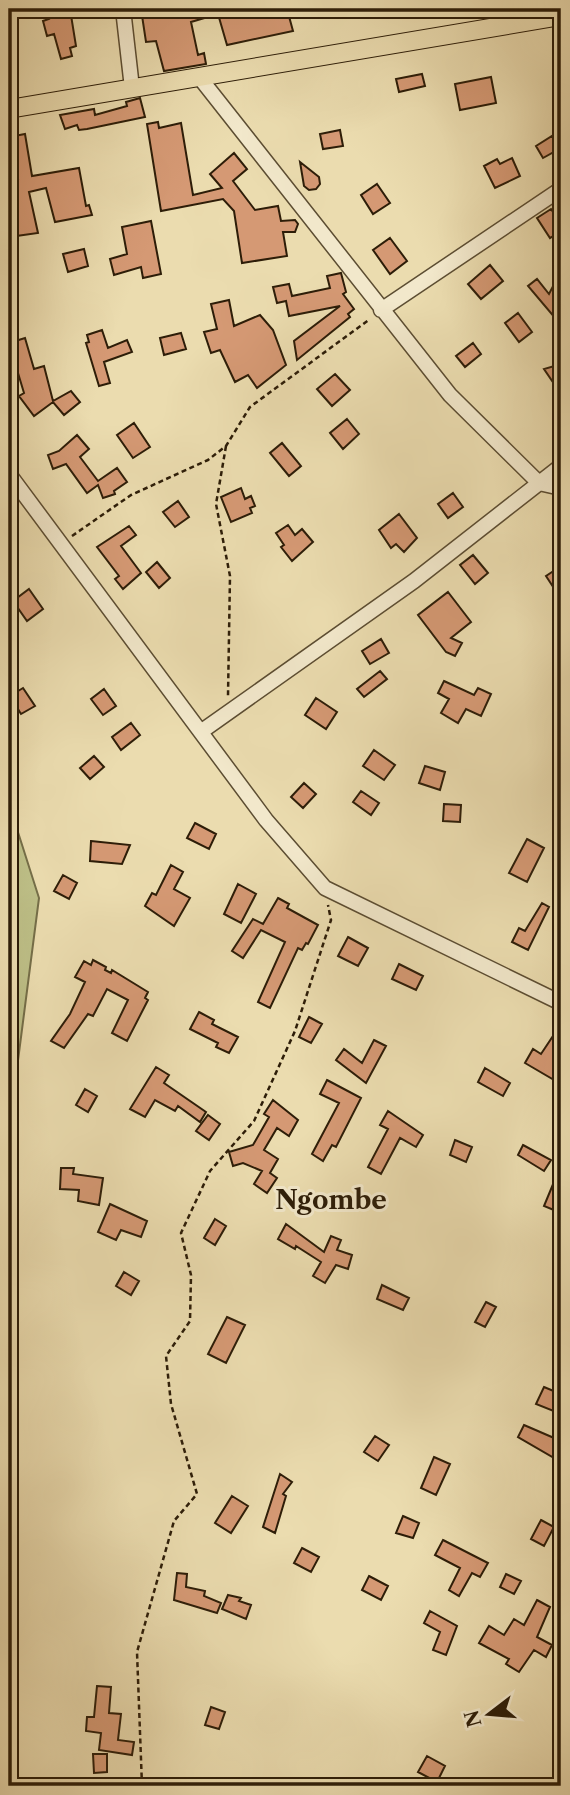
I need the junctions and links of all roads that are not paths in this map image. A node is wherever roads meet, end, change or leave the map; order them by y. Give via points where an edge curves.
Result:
1 (123, 9) edge
2 (561, 16) edge
3 (200, 78) junction
4 (132, 88) junction
5 (9, 109) edge
6 (561, 190) edge
7 (381, 310) junction
8 (561, 466) edge
9 (9, 474) edge
10 (539, 483) junction
11 (561, 488) edge
12 (202, 731) junction
13 (561, 1003) edge

1 - 4 street
2 - 3 main road
3 - 4 main road
3 - 7 street
4 - 5 main road
6 - 7 street
7 - 10 street via 450,396
8 - 10 street
9 - 12 street
10 - 11 street
10 - 12 street via 414,581
12 - 13 street via 266,820 325,888

